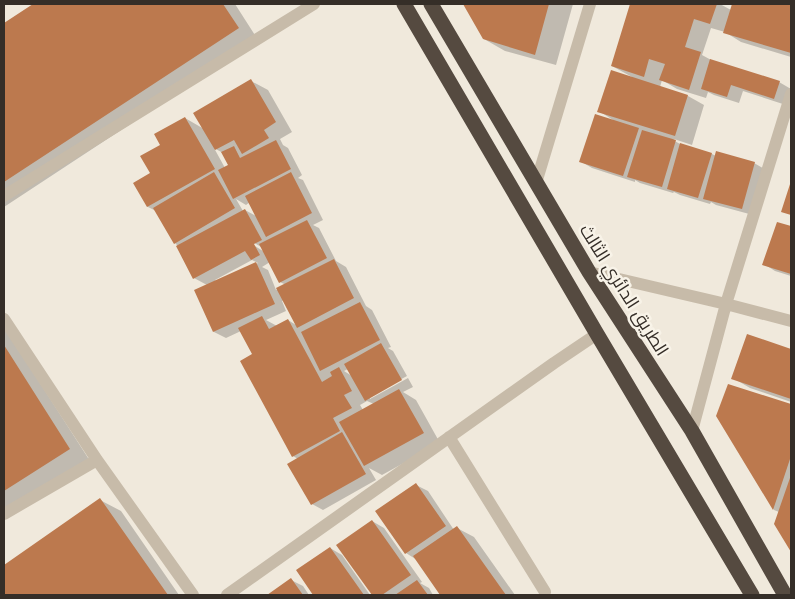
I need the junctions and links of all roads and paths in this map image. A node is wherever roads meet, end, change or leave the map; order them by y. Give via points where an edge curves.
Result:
1 (314, 4) edge
2 (404, 4) edge
3 (431, 4) edge
4 (590, 4) edge
5 (791, 94) edge
6 (536, 183) junction
7 (4, 196) edge
8 (589, 272) junction
9 (726, 304) junction
10 (4, 319) edge
11 (791, 321) edge
12 (597, 334) junction
13 (692, 431) junction
14 (449, 437) junction
15 (96, 460) junction
16 (4, 514) edge
17 (544, 594) edge
18 (193, 595) edge
19 (227, 595) edge
20 (752, 595) edge
21 (785, 595) edge

1 - 7 street
2 - 12 highway
3 - 6 highway, الطريق الدائري الثالث
4 - 6 street
5 - 9 street
6 - 8 highway, الطريق الدائري الثالث
8 - 9 street
8 - 13 highway, الطريق الدائري الثالث
9 - 11 street
9 - 13 street
10 - 15 street
12 - 14 street
12 - 20 highway
13 - 21 highway, الطريق الدائري الثالث
14 - 17 street
14 - 19 street
15 - 16 street
15 - 18 street

